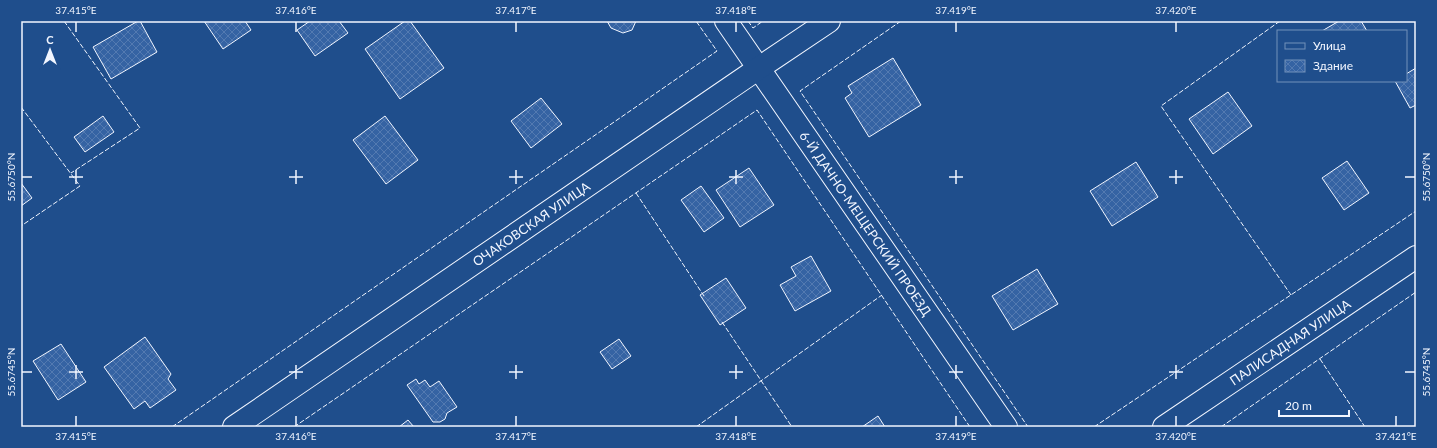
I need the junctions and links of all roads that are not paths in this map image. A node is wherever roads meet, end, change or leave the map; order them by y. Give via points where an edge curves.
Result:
1 (726, 21) edge
2 (830, 21) edge
3 (759, 68) junction
4 (1416, 257) edge
5 (234, 427) edge
6 (1006, 427) edge
7 (1164, 427) edge

1 - 3 street, 6-Й ДАЧНО-МЕЩЕРСКИЙ ПРОЕЗД
2 - 3 street, ОЧАКОВСКАЯ УЛИЦА
3 - 5 street, ОЧАКОВСКАЯ УЛИЦА
3 - 6 street, 6-Й ДАЧНО-МЕЩЕРСКИЙ ПРОЕЗД
4 - 7 street, ПАЛИСАДНАЯ УЛИЦА

